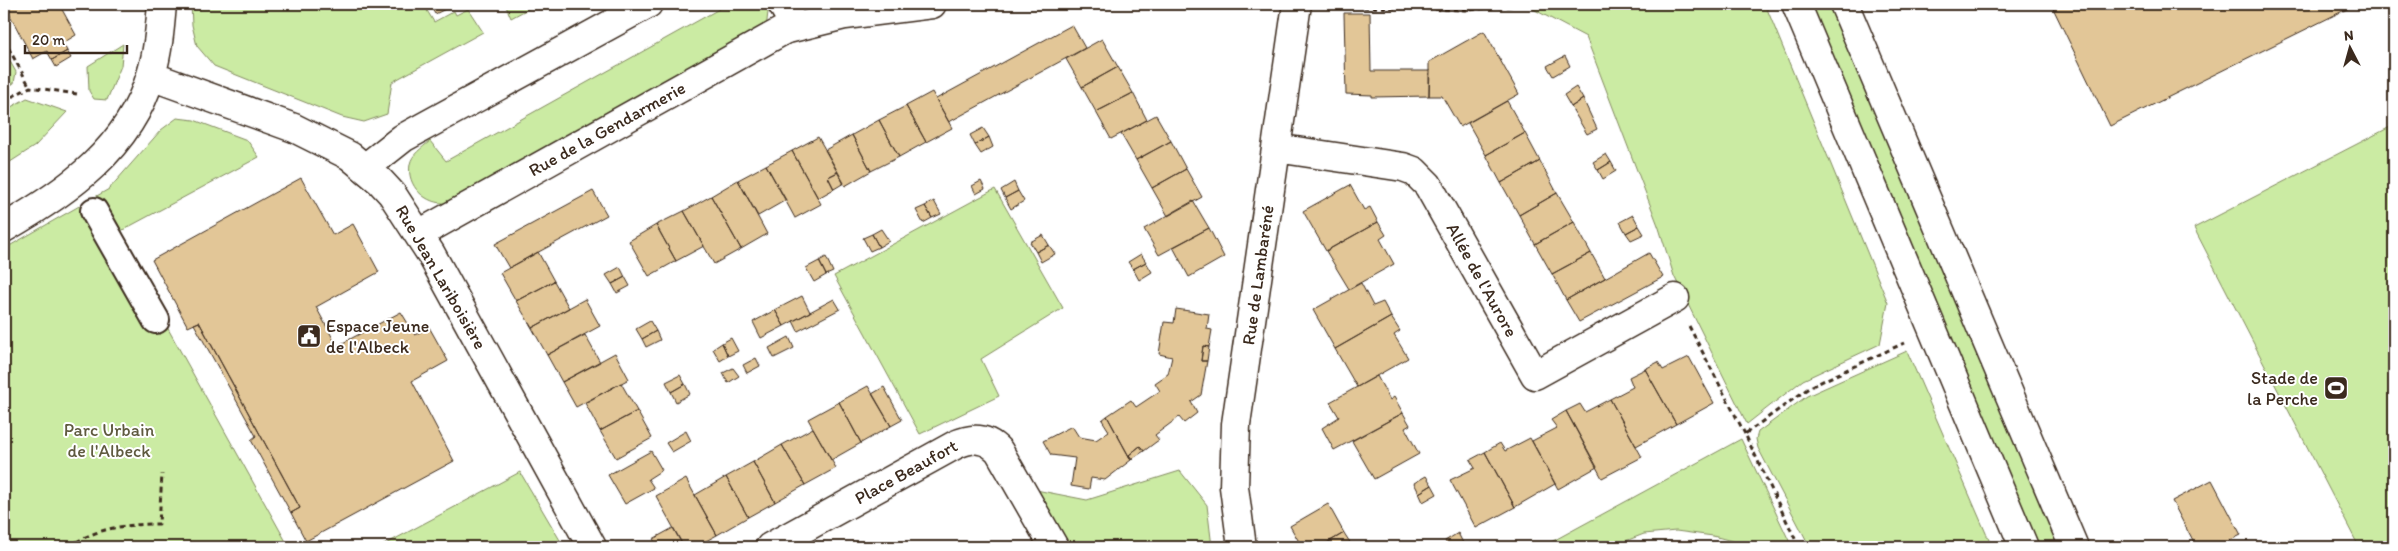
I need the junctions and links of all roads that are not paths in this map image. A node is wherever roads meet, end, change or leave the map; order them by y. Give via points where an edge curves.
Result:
1 (162, 4) edge
2 (932, 4) edge
3 (1310, 4) edge
4 (1796, 4) edge
5 (1844, 4) edge
6 (638, 6) edge
7 (789, 15) edge
8 (151, 76) junction
9 (1276, 148) junction
10 (365, 168) junction
11 (94, 211) dead end
12 (4, 228) edge
13 (419, 234) junction
14 (1675, 298) road end
15 (156, 320) dead end
16 (592, 547) edge
17 (770, 547) edge
18 (1054, 547) edge
19 (1242, 547) edge
20 (2024, 547) edge
21 (2074, 547) edge

1 - 8 street
2 - 7 street, Rue de la Gendarmerie via 862,12
3 - 9 street, Rue de Lambaréné
4 - 20 street
5 - 21 street
6 - 10 street via 403,138
7 - 13 street, Rue de la Gendarmerie via 774,35
8 - 10 street, Rue Jean Lariboisière via 294,128 336,147
8 - 12 street via 125,127 93,167 57,196
9 - 14 street, Allée de l'Aurore via 1388,164 1421,176 1535,375
9 - 19 street, Rue de Lambaréné via 1234,448 1235,506
10 - 13 street, Rue Jean Lariboisière via 392,194
11 - 15 street
13 - 16 street, Rue Jean Lariboisière
17 - 18 street, Place Beaufort via 955,445 972,439 982,439 999,451

